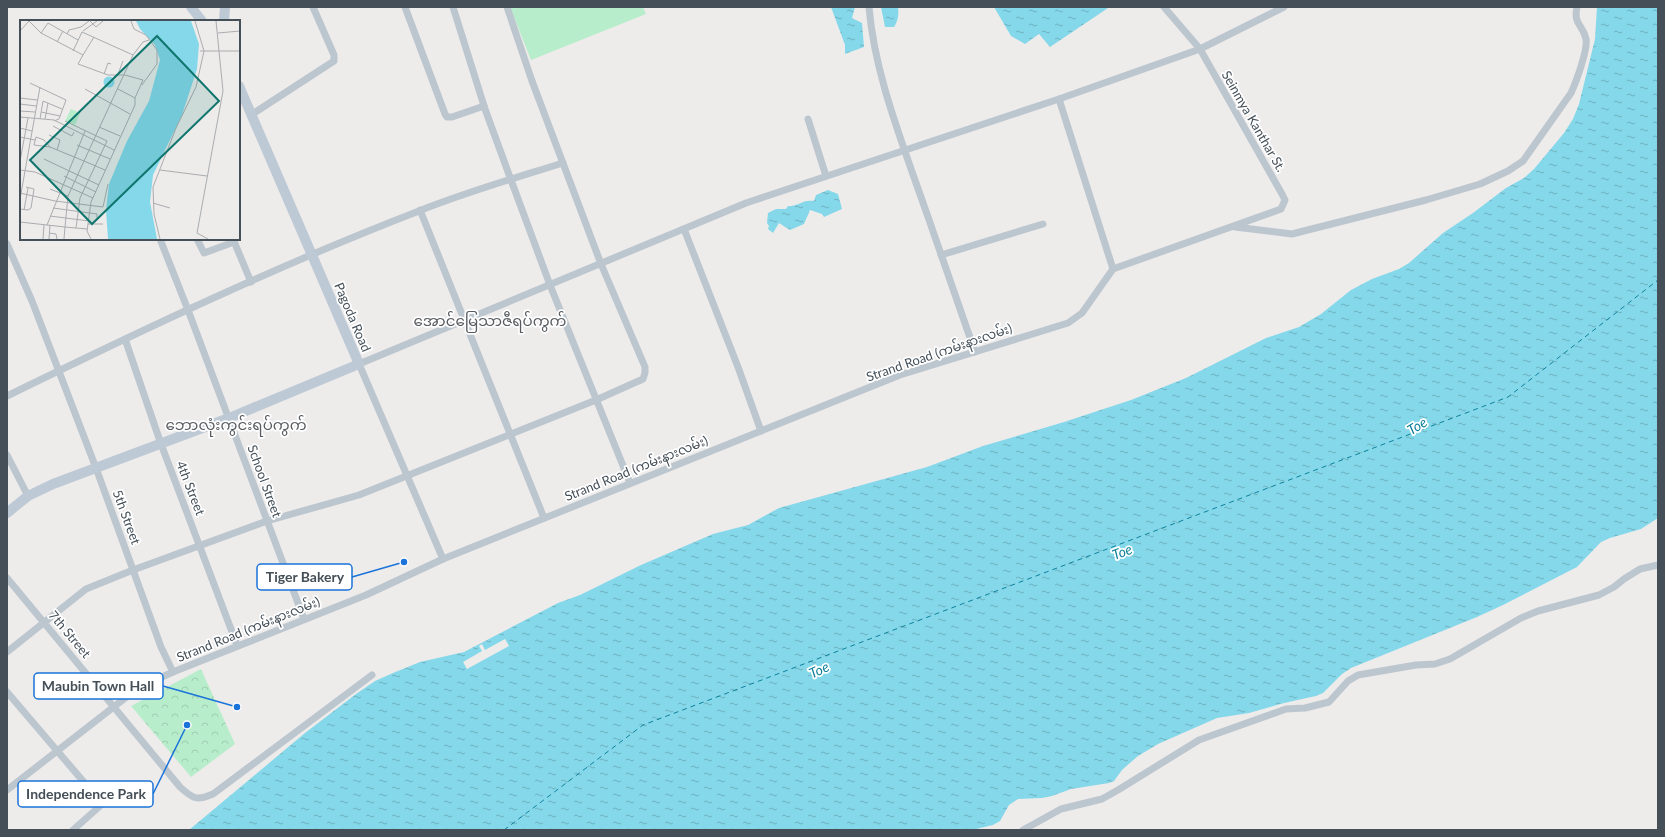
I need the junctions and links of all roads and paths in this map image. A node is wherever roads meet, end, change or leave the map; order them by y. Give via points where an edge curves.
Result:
1 (191, 7) edge
2 (225, 7) edge
3 (313, 7) edge
4 (404, 7) edge
5 (453, 7) edge
6 (507, 7) edge
7 (869, 7) edge
8 (1164, 7) edge
9 (1284, 7) edge
10 (1577, 7) edge
11 (201, 20) edge
12 (224, 20) edge
13 (1200, 49) junction
14 (240, 88) edge
15 (1059, 99) junction
16 (484, 106) junction
17 (251, 115) junction
18 (808, 119) dead end
19 (904, 150) junction
20 (563, 163) junction
21 (826, 176) junction
22 (511, 180) junction
23 (420, 210) junction
24 (1043, 224) dead end
25 (1233, 226) junction
26 (684, 228) junction
27 (160, 240) edge
28 (198, 240) edge
29 (233, 240) edge
30 (7, 244) edge
31 (312, 255) junction
32 (941, 255) junction
33 (600, 264) junction
34 (1113, 269) junction
35 (251, 282) junction
36 (550, 284) junction
37 (188, 310) junction
38 (464, 320) junction
39 (125, 339) junction
40 (975, 352) junction
41 (359, 364) junction
42 (58, 371) junction
43 (7, 396) edge
44 (596, 400) junction
45 (229, 418) junction
46 (761, 431) junction
47 (510, 434) junction
48 (161, 444) junction
49 (7, 455) edge
50 (96, 468) junction
51 (407, 476) junction
52 (630, 483) junction
53 (28, 496) junction
54 (7, 513) edge
55 (544, 518) junction
56 (267, 521) junction
57 (200, 545) junction
58 (443, 559) junction
59 (1658, 565) edge
60 (133, 570) junction
61 (7, 578) edge
62 (304, 619) junction
63 (44, 622) junction
64 (238, 645) junction
65 (7, 652) edge
66 (173, 672) junction
67 (372, 675) dead end
68 (7, 692) edge
69 (114, 706) junction
70 (57, 750) junction
71 (7, 790) edge
72 (73, 830) edge
73 (1023, 830) edge

1 - 11 main road
2 - 12 main road
3 - 17 street via 334,60
4 - 16 street via 445,114 452,117
5 - 16 street
6 - 20 street
7 - 19 street via 878,65
8 - 13 street, Seinmya Kanthar St.
9 - 13 street
10 - 25 street via 1575,18 1586,42 1577,81 1523,161 1508,171 1480,184 1426,200 1292,234
13 - 15 street
13 - 25 street, Seinmya Kanthar St. via 1285,200 1281,209 1274,213
14 - 17 main road, Pagoda Road
15 - 19 street
15 - 34 street
16 - 22 street
17 - 31 main road, Pagoda Road
18 - 21 street
19 - 21 street
19 - 32 street
20 - 22 street
20 - 33 street
21 - 26 street via 746,203
22 - 23 street
22 - 36 street
23 - 31 street
23 - 38 street
24 - 32 street
25 - 34 street
26 - 33 street
26 - 46 street
27 - 37 street, School Street
28 - 29 street via 204,253
29 - 35 street
30 - 42 street, 5th Street
31 - 35 street
31 - 41 main road, Pagoda Road
32 - 40 street
33 - 36 street
33 - 44 street via 645,367 645,373 643,379
34 - 40 street, Strand Road (ကမ်းနားလမ်း) via 1082,313 1068,322
35 - 37 street
36 - 38 street
36 - 44 street
37 - 39 street
37 - 45 street, School Street
38 - 41 street
38 - 47 street
39 - 42 street
39 - 48 street, 4th Street
40 - 46 street, Strand Road (ကမ်းနားလမ်း) via 900,375
41 - 45 main road
41 - 51 street, Pagoda Road
42 - 43 street
42 - 50 street, 5th Street
44 - 47 street
44 - 52 street
45 - 48 main road
45 - 56 street, School Street
46 - 52 street, Strand Road (ကမ်းနားလမ်း)
47 - 51 street
47 - 55 street
48 - 50 main road
48 - 57 street, 4th Street
49 - 53 street
50 - 53 main road
50 - 60 street, 5th Street
51 - 56 street via 359,495
51 - 58 street, Pagoda Road
52 - 55 street, Strand Road (ကမ်းနားလမ်း)
53 - 54 main road
55 - 58 street, Strand Road (ကမ်းနားလမ်း)
56 - 57 street
56 - 62 street, School Street
57 - 60 street
57 - 64 street, 4th Street
58 - 62 street, Strand Road (ကမ်းနားလမ်း) via 366,595
59 - 73 street via 1640,569 1599,595 1521,618 1450,659 1435,664 1358,675 1348,681 1329,702 1305,708 1286,709 1199,740 1118,790 1096,800 1061,809
60 - 63 street via 86,589
60 - 66 street, 5th Street via 161,647
61 - 63 street, 7th Street
62 - 64 street, Strand Road (ကမ်းနားလမ်း)
63 - 65 street
63 - 69 street, 7th Street
64 - 66 street, Strand Road (ကမ်းနားလမ်း)
66 - 69 street, Strand Road (ကမ်းနားလမ်း) via 138,688
67 - 69 street, 7th Street via 213,794 202,799 191,797 180,787
68 - 70 street
69 - 70 street, Strand Road (ကမ်းနားလမ်း)
70 - 71 street, Strand Road (ကမ်းနားလမ်း)
70 - 72 street via 101,804

